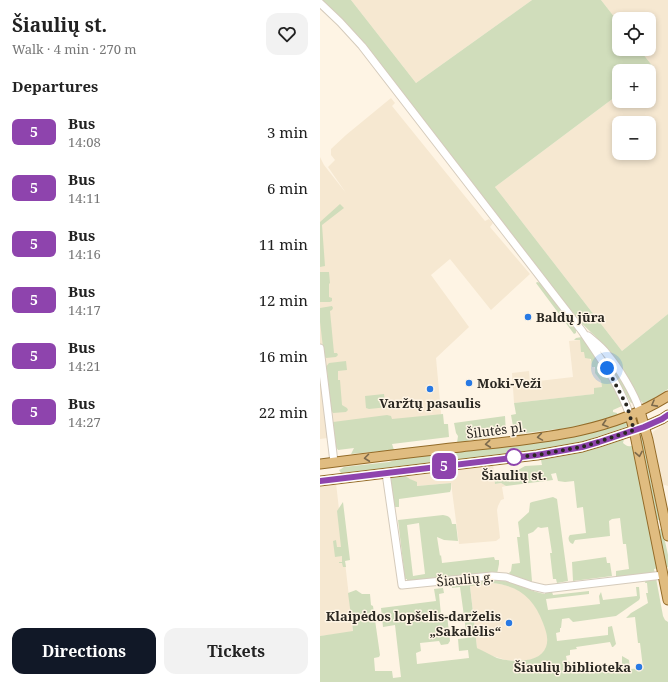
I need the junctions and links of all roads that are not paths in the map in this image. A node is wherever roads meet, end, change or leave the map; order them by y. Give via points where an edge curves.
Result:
1 (320, 3) edge
2 (582, 331) junction
3 (320, 348) edge
4 (668, 396) edge
5 (640, 412) junction
6 (668, 415) edge
7 (630, 416) junction
8 (644, 427) junction
9 (634, 430) junction
10 (334, 462) junction
11 (320, 464) edge
12 (386, 473) junction
13 (336, 479) junction
14 (320, 480) edge
15 (666, 524) junction
16 (653, 526) junction
17 (668, 536) edge
18 (663, 574) junction
19 (668, 600) edge

1 - 2 street via 362,46
2 - 5 street via 608,354 631,390
2 - 7 street via 612,376
3 - 10 street
4 -> 5 main road, Šilutės pl.
5 - 7 main road, Šilutės pl.
5 - 8 main road
6 - 8 main road
7 - 9 main road
7 -> 10 main road, Šilutės pl. via 595,427 548,436
8 - 9 main road
8 - 15 main road
9 - 12 main road via 586,446 537,455
9 -> 16 main road
10 - 11 main road, Šilutės pl.
10 - 13 main road
12 - 13 main road
12 - 18 street, Šiaulių g. via 402,585 492,576 506,577 545,589
13 - 14 main road
15 - 16 main road via 659,521
15 - 17 main road
16 - 18 main road
18 - 19 main road

